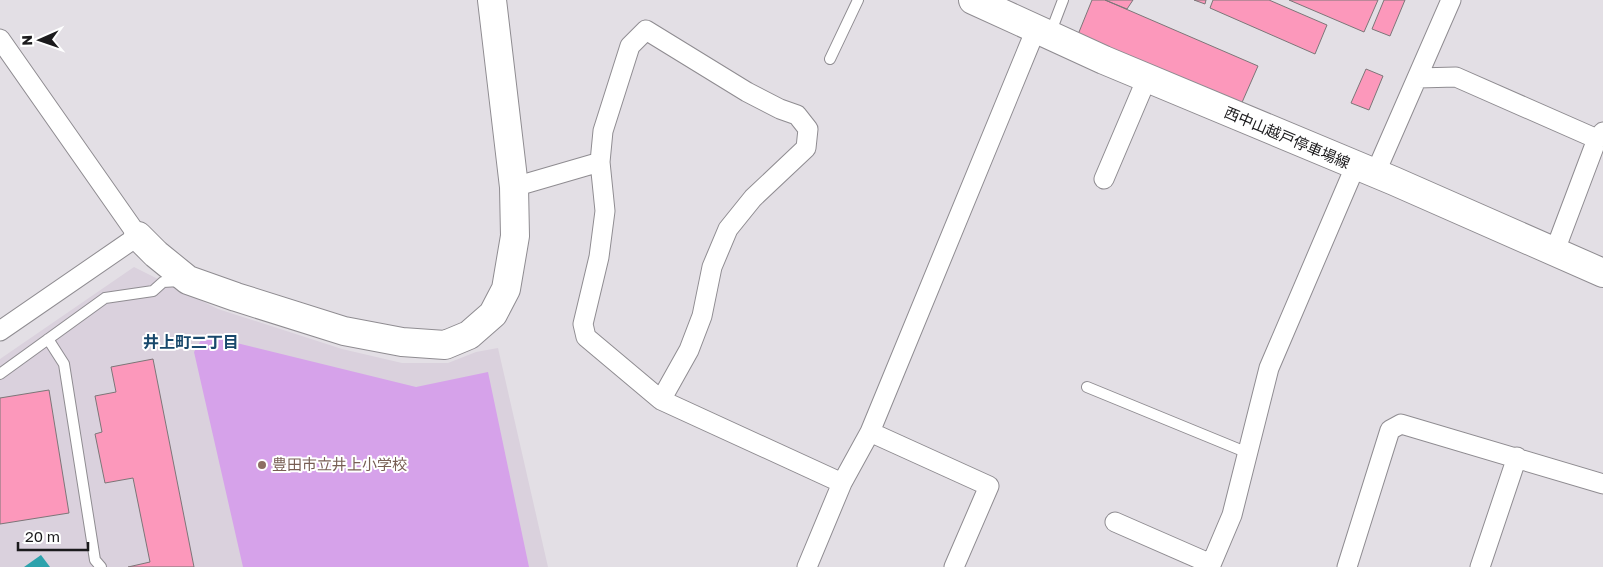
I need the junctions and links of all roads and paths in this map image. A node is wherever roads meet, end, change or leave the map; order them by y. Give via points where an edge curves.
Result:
1 (492, 0) edge
2 (858, 0) edge
3 (973, 0) edge
4 (1063, 0) edge
5 (1451, 0) edge
6 (1043, 31) junction
7 (0, 40) edge
8 (830, 59) dead end
9 (1148, 78) junction
10 (1418, 78) junction
11 (1600, 136) edge
12 (600, 162) junction
13 (1365, 170) junction
14 (1104, 180) dead end
15 (514, 187) junction
16 (138, 236) junction
17 (1554, 253) junction
18 (1603, 273) edge
19 (188, 280) junction
20 (0, 331) edge
21 (48, 339) junction
22 (0, 374) edge
23 (1087, 387) dead end
24 (661, 400) junction
25 (870, 432) junction
26 (1248, 453) junction
27 (1517, 457) junction
28 (842, 483) junction
29 (1603, 484) edge
30 (1115, 522) dead end
31 (814, 565) edge
32 (1210, 566) edge
33 (101, 567) edge
34 (954, 567) edge
35 (1347, 567) edge
36 (1480, 567) edge

1 - 15 street
2 - 8 lane
3 - 6 street, 西中山越戸停車場線
4 - 6 lane
5 - 10 street
6 - 9 street, 西中山越戸停車場線
6 - 25 street
7 - 16 street
9 - 13 street, 西中山越戸停車場線
9 - 14 street
10 - 11 street via 1456,77
10 - 13 street
11 - 17 street
12 - 15 street
12 - 24 street via 605,211 599,257 583,324 586,338
12 - 24 street via 604,130 630,46 646,30 747,92 798,116 808,129 806,148 753,198 728,229 712,267 702,316
13 - 17 street, 西中山越戸停車場線
13 - 26 street via 1269,368
15 - 19 street via 515,236 506,289 493,314 469,335 445,345 402,342 344,331
16 - 19 street
16 - 20 street
17 - 18 street, 西中山越戸停車場線
19 - 21 lane via 163,282 153,292 105,298
21 - 22 lane
21 - 33 lane via 64,364 95,560
23 - 26 lane
24 - 28 street
25 - 28 street
25 - 34 street via 989,486
26 - 32 street via 1232,515
27 - 29 street
27 - 35 street via 1401,424 1390,430
27 - 36 street
28 - 31 street
30 - 32 street

